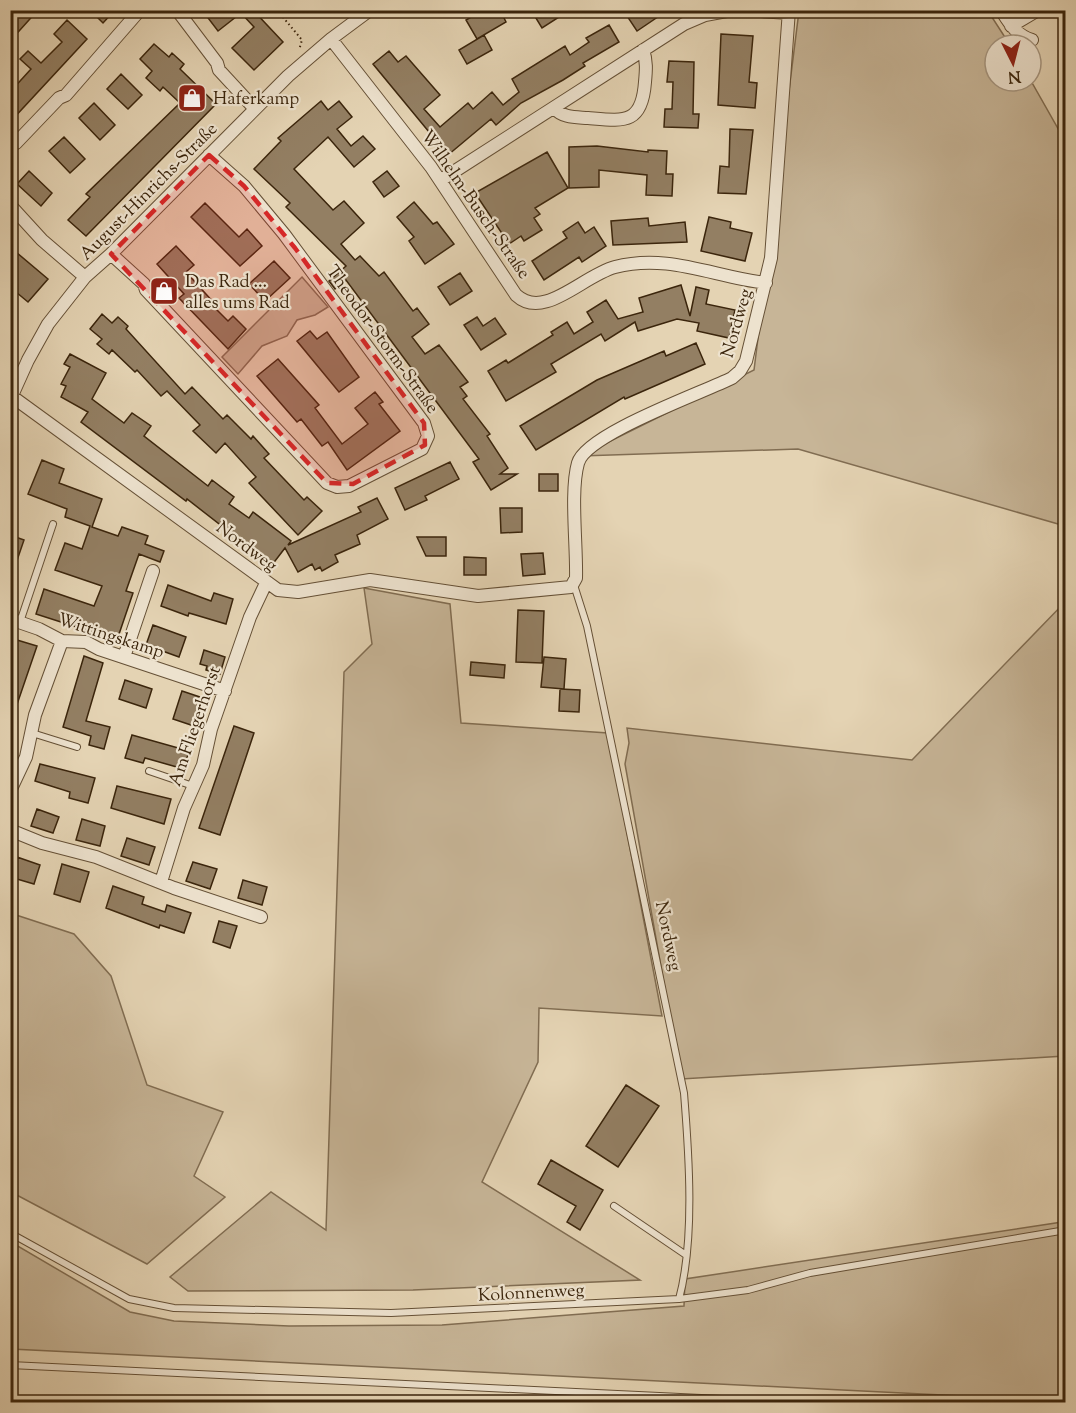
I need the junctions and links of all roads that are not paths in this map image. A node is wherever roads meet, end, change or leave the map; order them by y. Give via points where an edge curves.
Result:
1 (140, 10) edge
2 (177, 10) edge
3 (370, 10) edge
4 (732, 10) edge
5 (746, 10) edge
6 (1001, 10) edge
7 (1038, 10) edge
8 (789, 12) edge
9 (1011, 26) junction
10 (1018, 33) edge
11 (331, 39) junction
12 (643, 50) junction
13 (554, 108) junction
14 (255, 109) junction
15 (10, 146) edge
16 (209, 155) junction
17 (441, 180) junction
18 (10, 204) edge
19 (111, 254) junction
20 (86, 277) junction
21 (766, 283) junction
22 (11, 397) edge
23 (53, 524) dead end
24 (153, 571) dead end
25 (266, 583) junction
26 (574, 585) junction
27 (15, 621) edge
28 (62, 641) junction
29 (124, 657) junction
30 (225, 691) junction
31 (32, 733) junction
32 (77, 747) dead end
33 (149, 771) dead end
34 (193, 786) junction
35 (10, 791) edge
36 (10, 830) edge
37 (161, 882) junction
38 (261, 917) dead end
39 (614, 1206) dead end
40 (1065, 1230) edge
41 (10, 1233) edge
42 (686, 1255) junction
43 (680, 1299) junction
44 (10, 1365) edge
45 (783, 1402) edge

1 - 15 street via 78,82
2 - 14 street via 219,70
3 - 11 street, August-Hinrichs-Straße
4 - 12 street via 698,17
5 - 8 street
6 - 9 street
7 - 9 street
8 - 21 street, Nordweg
9 - 10 street
11 - 14 street, August-Hinrichs-Straße
11 - 17 street, Wilhelm-Busch-Straße
12 - 13 street
12 - 13 street via 644,99 632,116 617,120 570,117
13 - 17 street
14 - 16 street, August-Hinrichs-Straße
16 - 19 street, August-Hinrichs-Straße
16 - 19 street, Theodor-Storm-Straße via 244,186 289,241 424,423 428,436 422,449 349,486 327,483 144,284
17 - 21 street, Wilhelm-Busch-Straße via 516,295 530,304 549,302 600,272 641,263 676,263
18 - 20 street via 42,240
19 - 20 street, August-Hinrichs-Straße
20 - 22 street, August-Hinrichs-Straße via 41,334
21 - 26 street, Nordweg via 749,354 736,375 607,435 580,457
22 - 25 street, Nordweg via 51,422
23 - 27 lane, Wittingskamp
24 - 29 street
25 - 26 street, Nordweg via 293,593 373,580 478,596
25 - 30 street, Am Fliegerhorst via 254,605
26 - 42 lane, Nordweg via 587,626 684,1093 689,1160
27 - 28 street, Wittingskamp
28 - 29 street, Wittingskamp via 86,642
28 - 31 street
29 - 30 street, Wittingskamp
30 - 34 street, Am Fliegerhorst
31 - 32 lane
31 - 35 street
33 - 34 lane
34 - 37 street, Am Fliegerhorst
36 - 37 street
37 - 38 street
39 - 42 lane
40 - 43 lane, Kolonnenweg via 810,1273 748,1290
41 - 43 lane, Kolonnenweg via 129,1299 174,1308 391,1313
42 - 43 lane, Nordweg
44 - 45 lane

